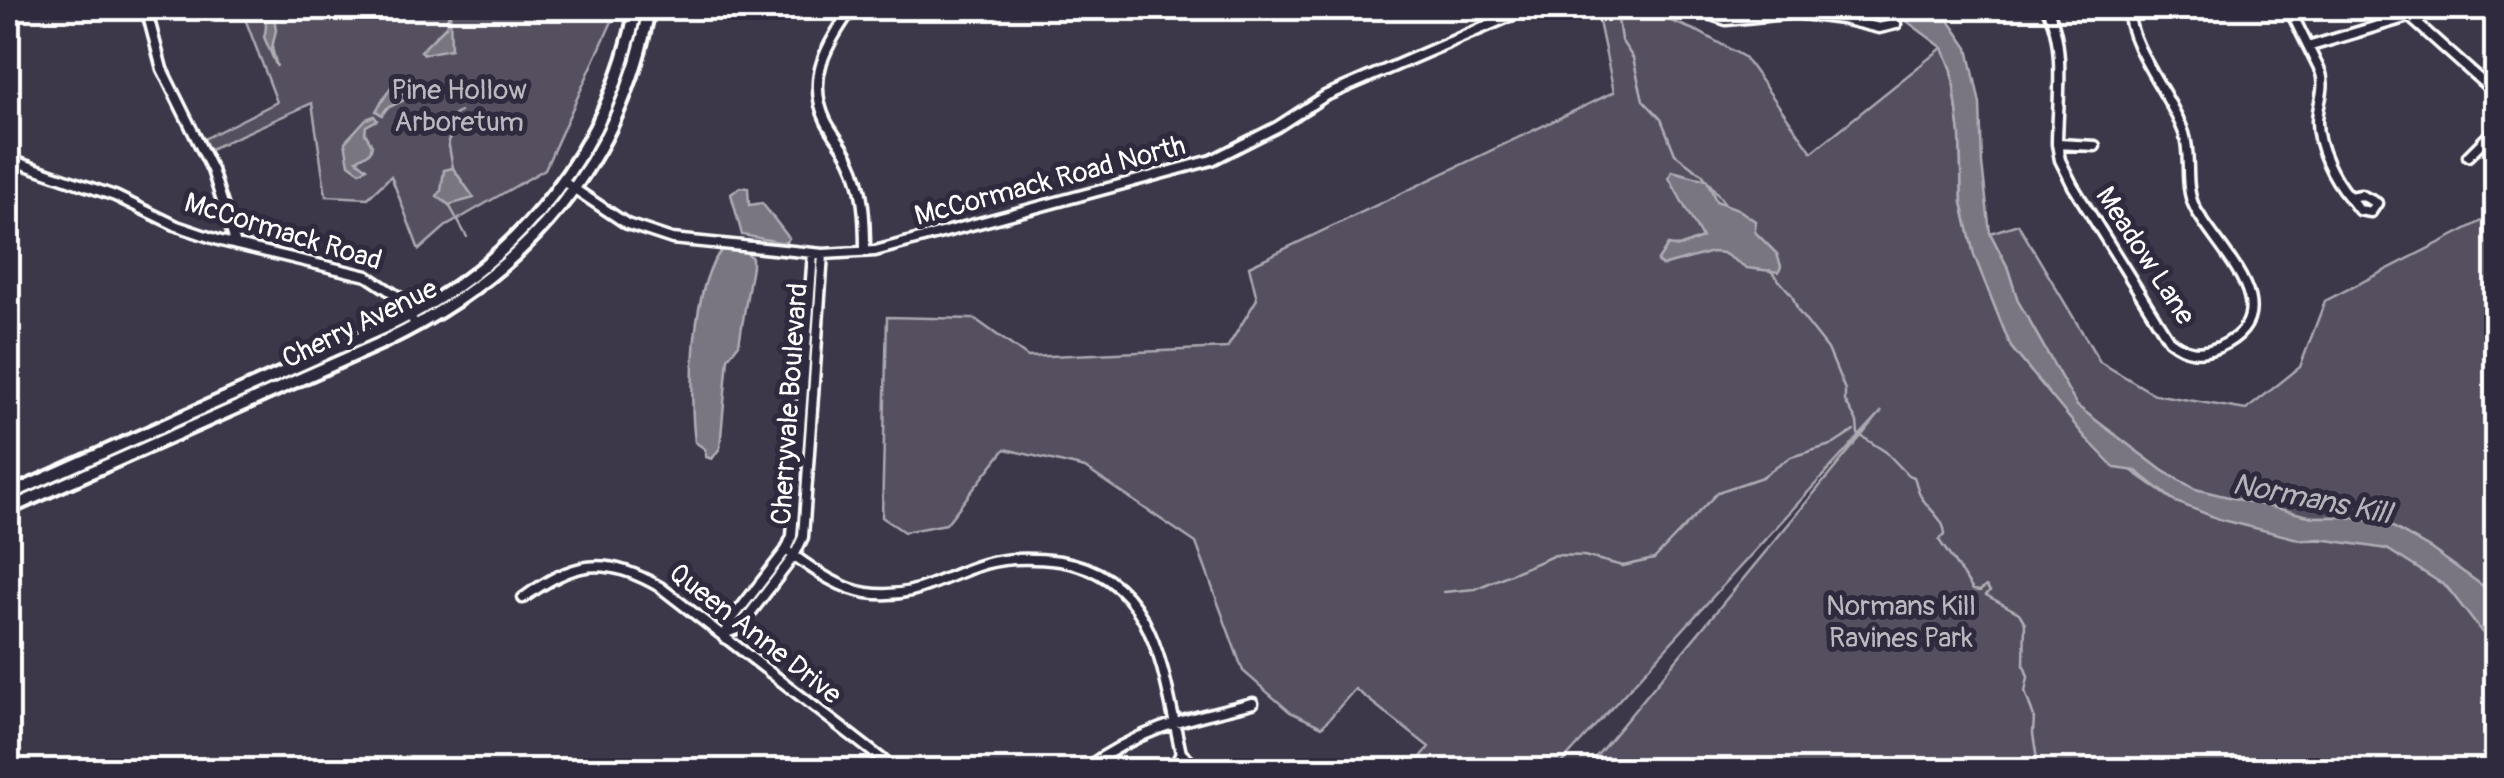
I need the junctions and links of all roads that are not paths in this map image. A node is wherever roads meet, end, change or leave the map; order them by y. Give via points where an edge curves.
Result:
1 (146, 8) edge
2 (636, 8) edge
3 (649, 8) edge
4 (852, 8) edge
5 (1529, 8) edge
6 (1690, 8) edge
7 (2046, 8) edge
8 (2128, 8) edge
9 (2289, 8) edge
10 (2438, 8) edge
11 (2411, 18) junction
12 (1896, 24) dead end
13 (2311, 46) junction
14 (2496, 94) edge
15 (2496, 128) edge
16 (2057, 144) junction
17 (2095, 146) dead end
18 (2468, 156) dead end
19 (8, 159) edge
20 (569, 185) junction
21 (2349, 197) dead end
22 (236, 245) junction
23 (865, 251) junction
24 (813, 253) junction
25 (824, 254) junction
26 (414, 320) junction
27 (812, 341) junction
28 (8, 495) edge
29 (8, 509) edge
30 (790, 553) junction
31 (522, 598) dead end
32 (726, 635) junction
33 (1253, 703) dead end
34 (1174, 721) junction
35 (1181, 753) junction
36 (896, 770) edge
37 (1083, 770) edge
38 (1173, 770) edge
39 (1199, 770) edge

1 - 22 street via 162,69 212,170
2 - 20 main road, Cherry Avenue via 610,97
3 - 20 main road, Cherry Avenue via 622,101 600,146
4 - 23 street via 820,59 817,92 858,180
5 - 23 street, McCormack Road North via 1326,96 1212,160
6 - 12 street via 1726,20 1795,13 1879,28
7 - 16 street, Meadow Lane via 2058,40
8 - 16 street, Meadow Lane via 2186,140 2191,198 2249,291 2250,316 2237,336 2198,353 2169,340 2074,186
9 - 13 street
10 - 11 street
11 - 13 street
11 - 14 street
13 - 21 street via 2324,82 2318,127 2336,181
15 - 18 street
16 - 17 street
19 - 22 street, McCormack Road
20 - 24 street, McCormack Road North via 613,216 672,239
20 - 26 main road, Cherry Avenue via 536,235 497,272 453,305
22 - 26 street, McCormack Road via 368,276 394,292
23 - 25 street, McCormack Road North
24 - 25 street, McCormack Road North
24 - 27 street, Cherryvale Boulevard
25 - 27 street, Cherryvale Boulevard
26 - 28 main road, Cherry Avenue
26 - 29 main road, Cherry Avenue
27 - 30 street, Cherryvale Boulevard
30 - 32 street, Queen Anne Drive via 739,628
30 - 34 street via 862,592 896,595 1012,560 1058,561 1097,573 1130,597 1149,627
31 - 32 street, Queen Anne Drive via 567,570 620,568 660,586
32 - 36 street, Queen Anne Drive
33 - 34 street
34 - 35 street
34 - 37 street via 1133,737
35 - 38 street
35 - 39 street

